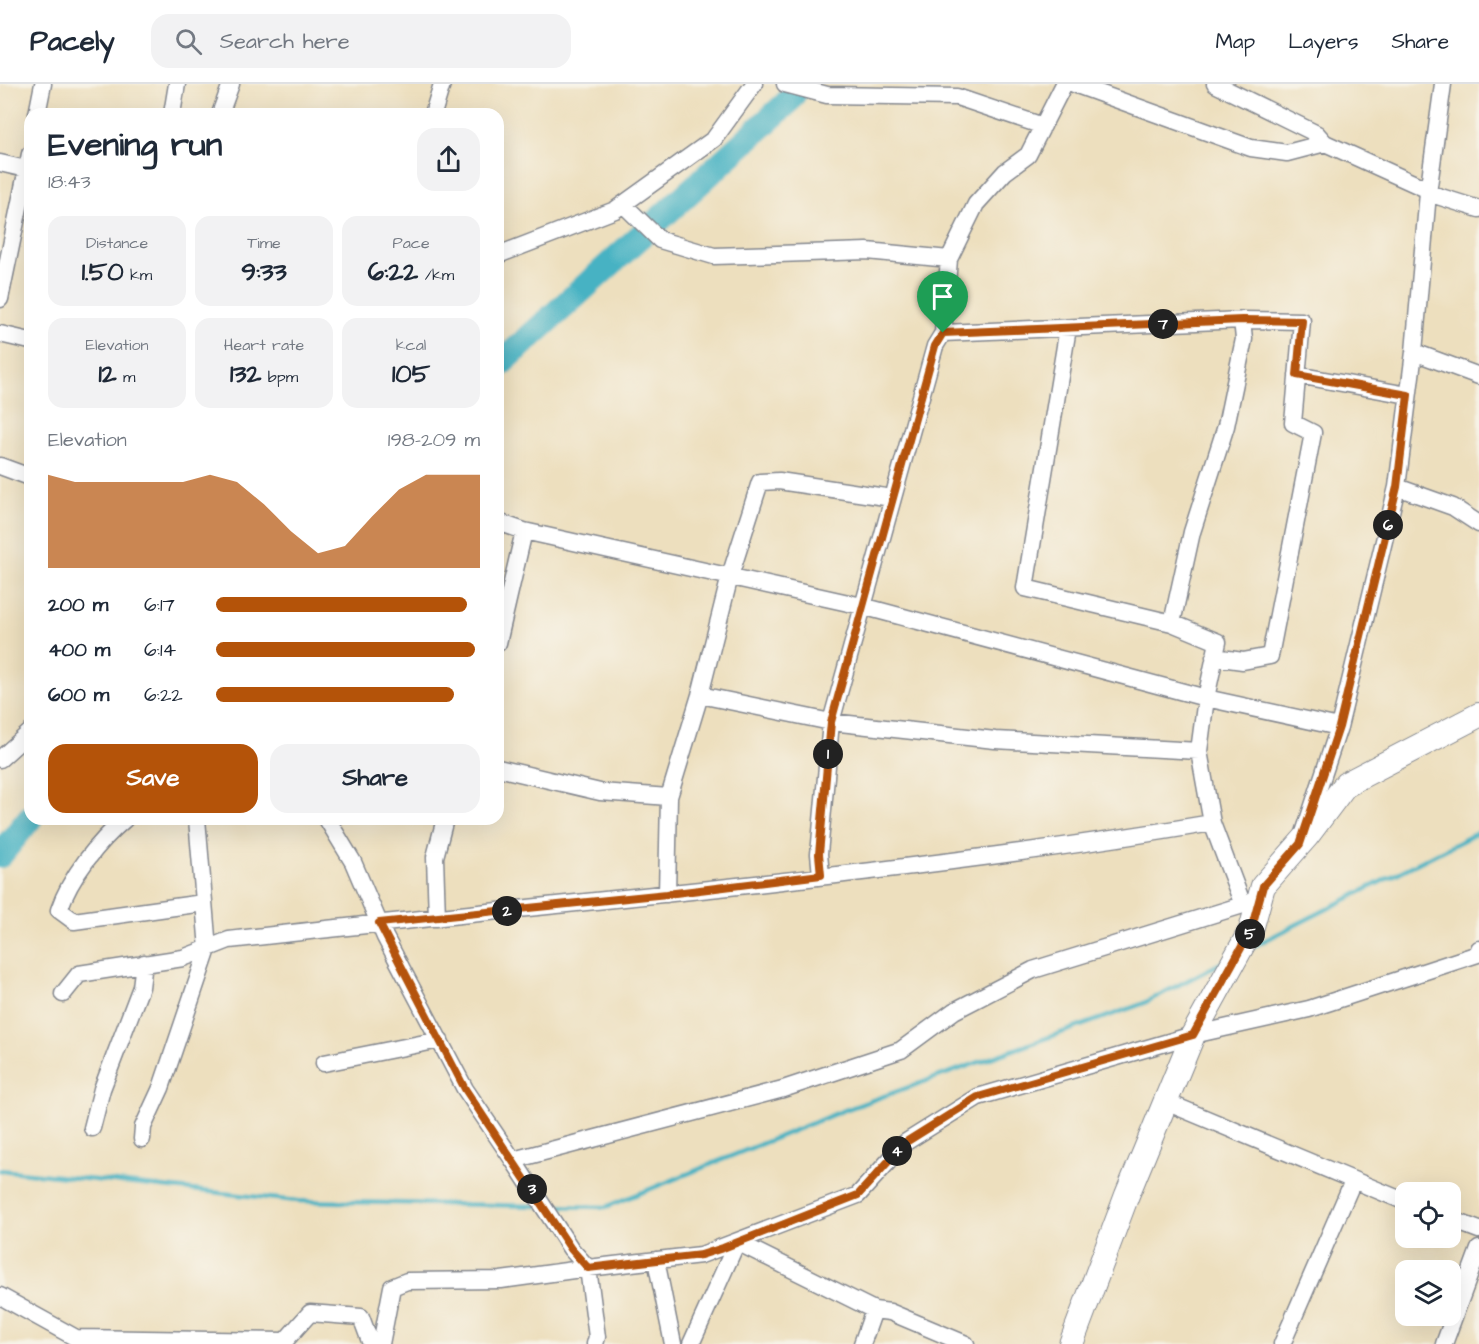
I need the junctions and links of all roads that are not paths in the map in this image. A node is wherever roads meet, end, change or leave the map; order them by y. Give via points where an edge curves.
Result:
1 (43, 84) edge
2 (177, 84) edge
3 (231, 84) edge
4 (442, 84) edge
5 (754, 84) edge
6 (785, 84) edge
7 (1064, 84) edge
8 (1074, 84) edge
9 (1215, 84) edge
10 (1443, 84) edge
11 (38, 108) edge
12 (173, 108) edge
13 (222, 108) edge
14 (434, 108) edge
15 (1042, 126) junction
16 (1325, 143) junction
17 (0, 163) edge
18 (24, 165) edge
19 (24, 188) edge
20 (1428, 193) junction
21 (623, 204) junction
22 (1479, 210) edge
23 (504, 253) edge
24 (949, 259) junction
25 (0, 299) edge
26 (1242, 320) junction
27 (1068, 328) junction
28 (943, 333) junction
29 (0, 334) edge
30 (24, 340) edge
31 (1414, 352) junction
32 (1297, 375) junction
33 (1479, 375) edge
34 (1408, 395) junction
35 (0, 466) edge
36 (24, 475) edge
37 (1397, 487) junction
38 (892, 498) junction
39 (504, 524) edge
40 (1479, 524) edge
41 (524, 531) junction
42 (730, 576) junction
43 (862, 606) junction
44 (504, 617) edge
45 (1172, 622) junction
46 (1214, 657) junction
47 (700, 695) junction
48 (1206, 698) junction
49 (1479, 715) edge
50 (831, 722) junction
51 (1339, 727) junction
52 (24, 737) edge
53 (1199, 751) junction
54 (0, 759) edge
55 (504, 769) edge
56 (669, 797) junction
57 (1212, 823) junction
58 (117, 825) edge
59 (197, 825) edge
60 (331, 825) edge
61 (443, 825) edge
62 (1300, 844) junction
63 (821, 875) junction
64 (667, 894) junction
65 (1251, 902) junction
66 (202, 903) junction
67 (437, 918) junction
68 (379, 923) junction
69 (208, 949) junction
70 (1479, 953) edge
71 (144, 963) junction
72 (63, 994) dead end
73 (1193, 1035) junction
74 (440, 1040) junction
75 (324, 1063) dead end
76 (1166, 1102) junction
77 (92, 1128) dead end
78 (142, 1139) dead end
79 (513, 1160) junction
80 (1353, 1181) junction
81 (1395, 1198) edge
82 (1461, 1223) edge
83 (1479, 1230) edge
84 (737, 1242) junction
85 (1479, 1250) edge
86 (656, 1260) junction
87 (588, 1268) junction
88 (0, 1296) edge
89 (874, 1310) junction
90 (371, 1344) edge
91 (381, 1344) edge
92 (595, 1344) edge
93 (673, 1344) edge
94 (691, 1344) edge
95 (862, 1344) edge
96 (966, 1344) edge
97 (1071, 1344) edge
98 (1282, 1344) edge
99 (1444, 1344) edge

1 - 11 street
2 - 12 street
3 - 13 street
4 - 14 street
5 - 21 street via 714,139
6 - 15 street via 827,95 957,97
7 - 15 street
8 - 16 street via 1251,148 1287,153
9 - 16 street via 1317,134
10 - 20 street
15 - 24 street via 1028,155 1005,172 976,204
16 - 20 street
17 - 18 street
19 - 25 street
20 - 22 street
20 - 31 street
21 - 23 street
21 - 24 street via 660,240 714,256 867,251
24 - 28 street
26 - 27 street
26 - 32 street via 1302,321
26 - 45 street via 1244,339 1226,426 1192,532
27 - 28 street
27 - 45 street via 1025,588
28 - 38 street via 935,346
29 - 30 street
31 - 33 street
31 - 34 street
32 - 34 street
32 - 46 street via 1293,423 1313,433 1270,656 1243,661
34 - 37 street
35 - 36 street
37 - 40 street via 1453,507
37 - 51 street
38 - 42 street via 778,481 760,482
38 - 43 street
39 - 41 street
41 - 42 street
41 - 44 street
42 - 43 street
42 - 47 street
43 - 48 street
43 - 50 street
45 - 46 street via 1218,642
46 - 48 street
47 - 50 street
47 - 56 street
48 - 51 street
48 - 53 street
49 - 62 street via 1346,784
50 - 53 street via 995,740
50 - 63 street via 819,854
51 - 62 street
52 - 54 street
53 - 57 street
55 - 56 street via 600,792
56 - 64 street
57 - 63 street via 1095,843
57 - 65 street
58 - 66 street via 65,891 58,910 74,921
59 - 66 street
60 - 68 street via 353,862
61 - 67 street via 435,856
62 - 65 street
63 - 64 street
64 - 67 street
65 - 73 street via 1251,930
65 - 79 street via 1033,970 954,1011 901,1050 783,1089
66 - 69 street
67 - 68 street
68 - 69 street via 229,940
68 - 74 street
69 - 71 street via 183,958
69 - 78 street
70 - 73 street via 1309,1009
71 - 72 street via 79,974
71 - 77 street via 141,987 102,1089
73 - 76 street
73 - 84 street via 978,1097 906,1142 858,1195
74 - 75 street
74 - 79 street via 465,1089
76 - 80 street
76 - 97 street
79 - 87 street via 571,1249
80 - 81 street
80 - 98 street
82 - 83 street
84 - 86 street via 701,1255
84 - 89 street
84 - 94 street
85 - 99 street
86 - 87 street
86 - 93 street
87 - 91 street via 501,1280 407,1281 392,1287
87 - 92 street
88 - 90 street via 76,1338 285,1341 310,1312 362,1317
89 - 95 street
89 - 96 street via 890,1312

